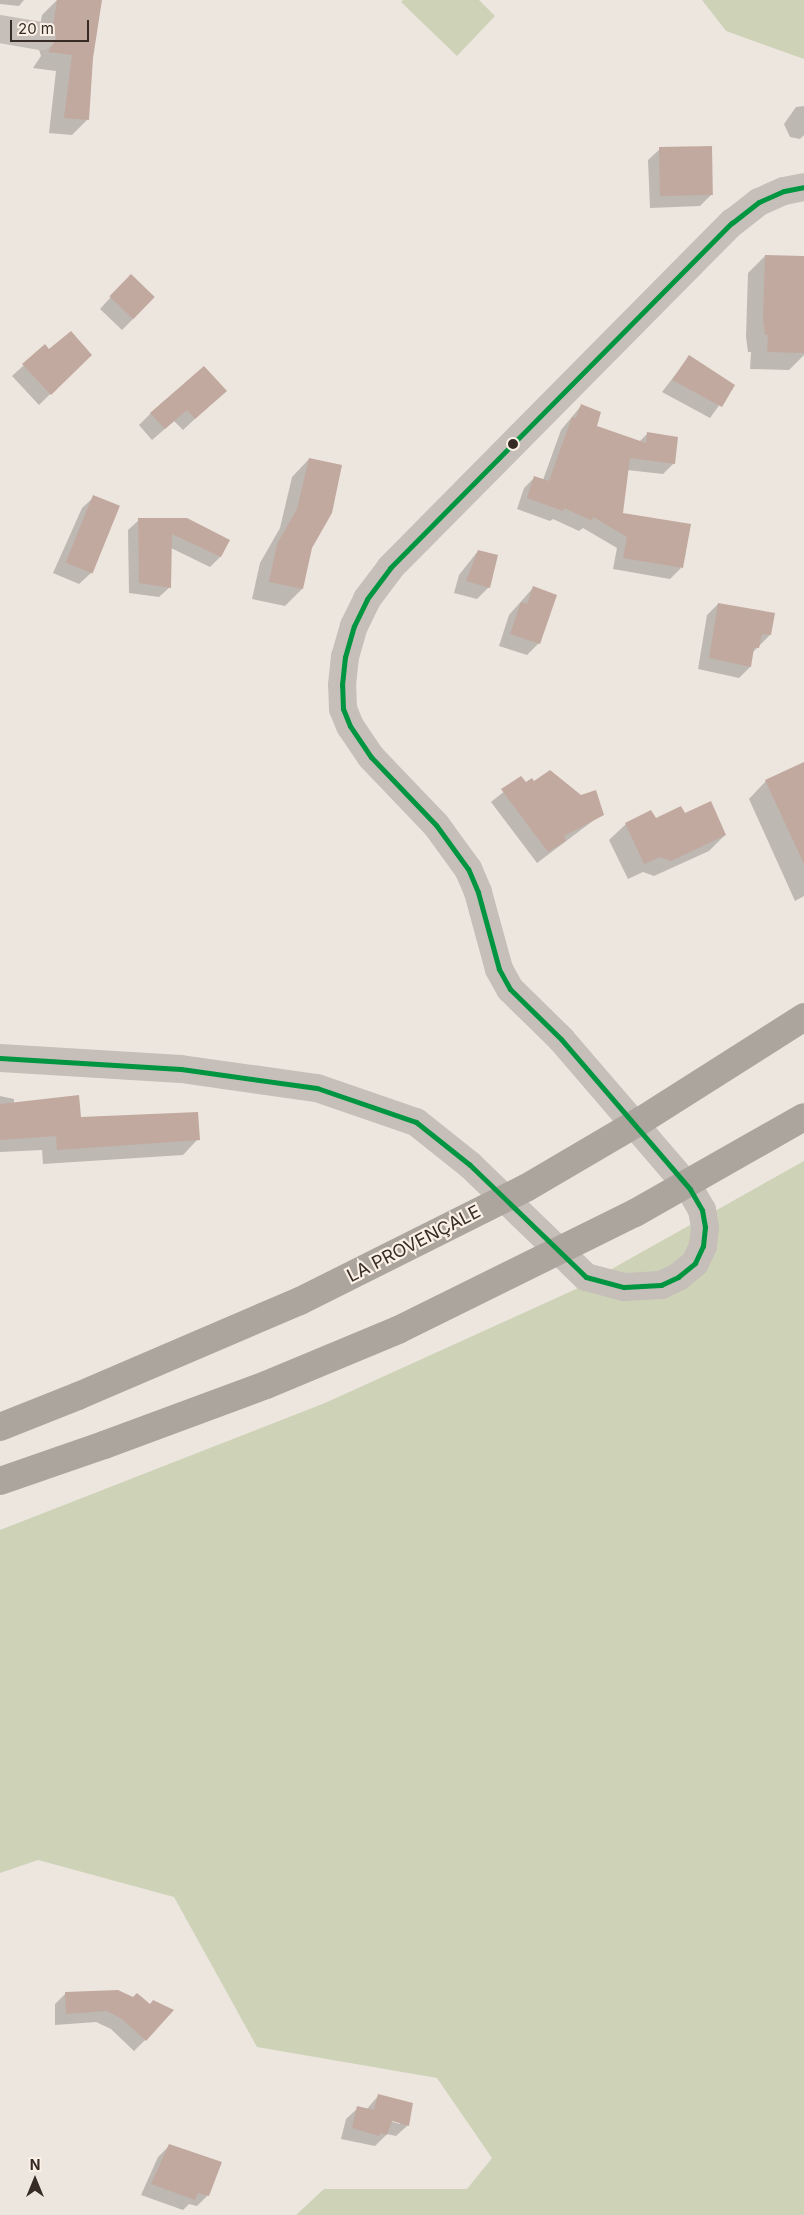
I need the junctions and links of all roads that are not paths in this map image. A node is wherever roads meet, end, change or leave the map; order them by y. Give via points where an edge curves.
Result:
1 (0, 29) edge
2 (41, 36) dead end
3 (804, 187) edge
4 (804, 1017) edge
5 (0, 1058) edge
6 (804, 1117) edge
7 (0, 1427) edge
8 (0, 1481) edge

1 - 2 street
3 - 5 street via 784,191 759,202 732,223 390,568 367,598 354,626 343,675 343,709 350,726 371,757 436,825 468,869 478,892 499,969 510,989 568,1046 690,1189 702,1210 705,1228 703,1246 695,1263 678,1277 661,1285 624,1287 586,1277 470,1165 416,1122 317,1088 181,1069
4 - 7 highway, LA PROVENÇALE, bridge via 642,1120 526,1188 300,1300
6 - 8 highway, bridge via 635,1214 398,1330 266,1385

